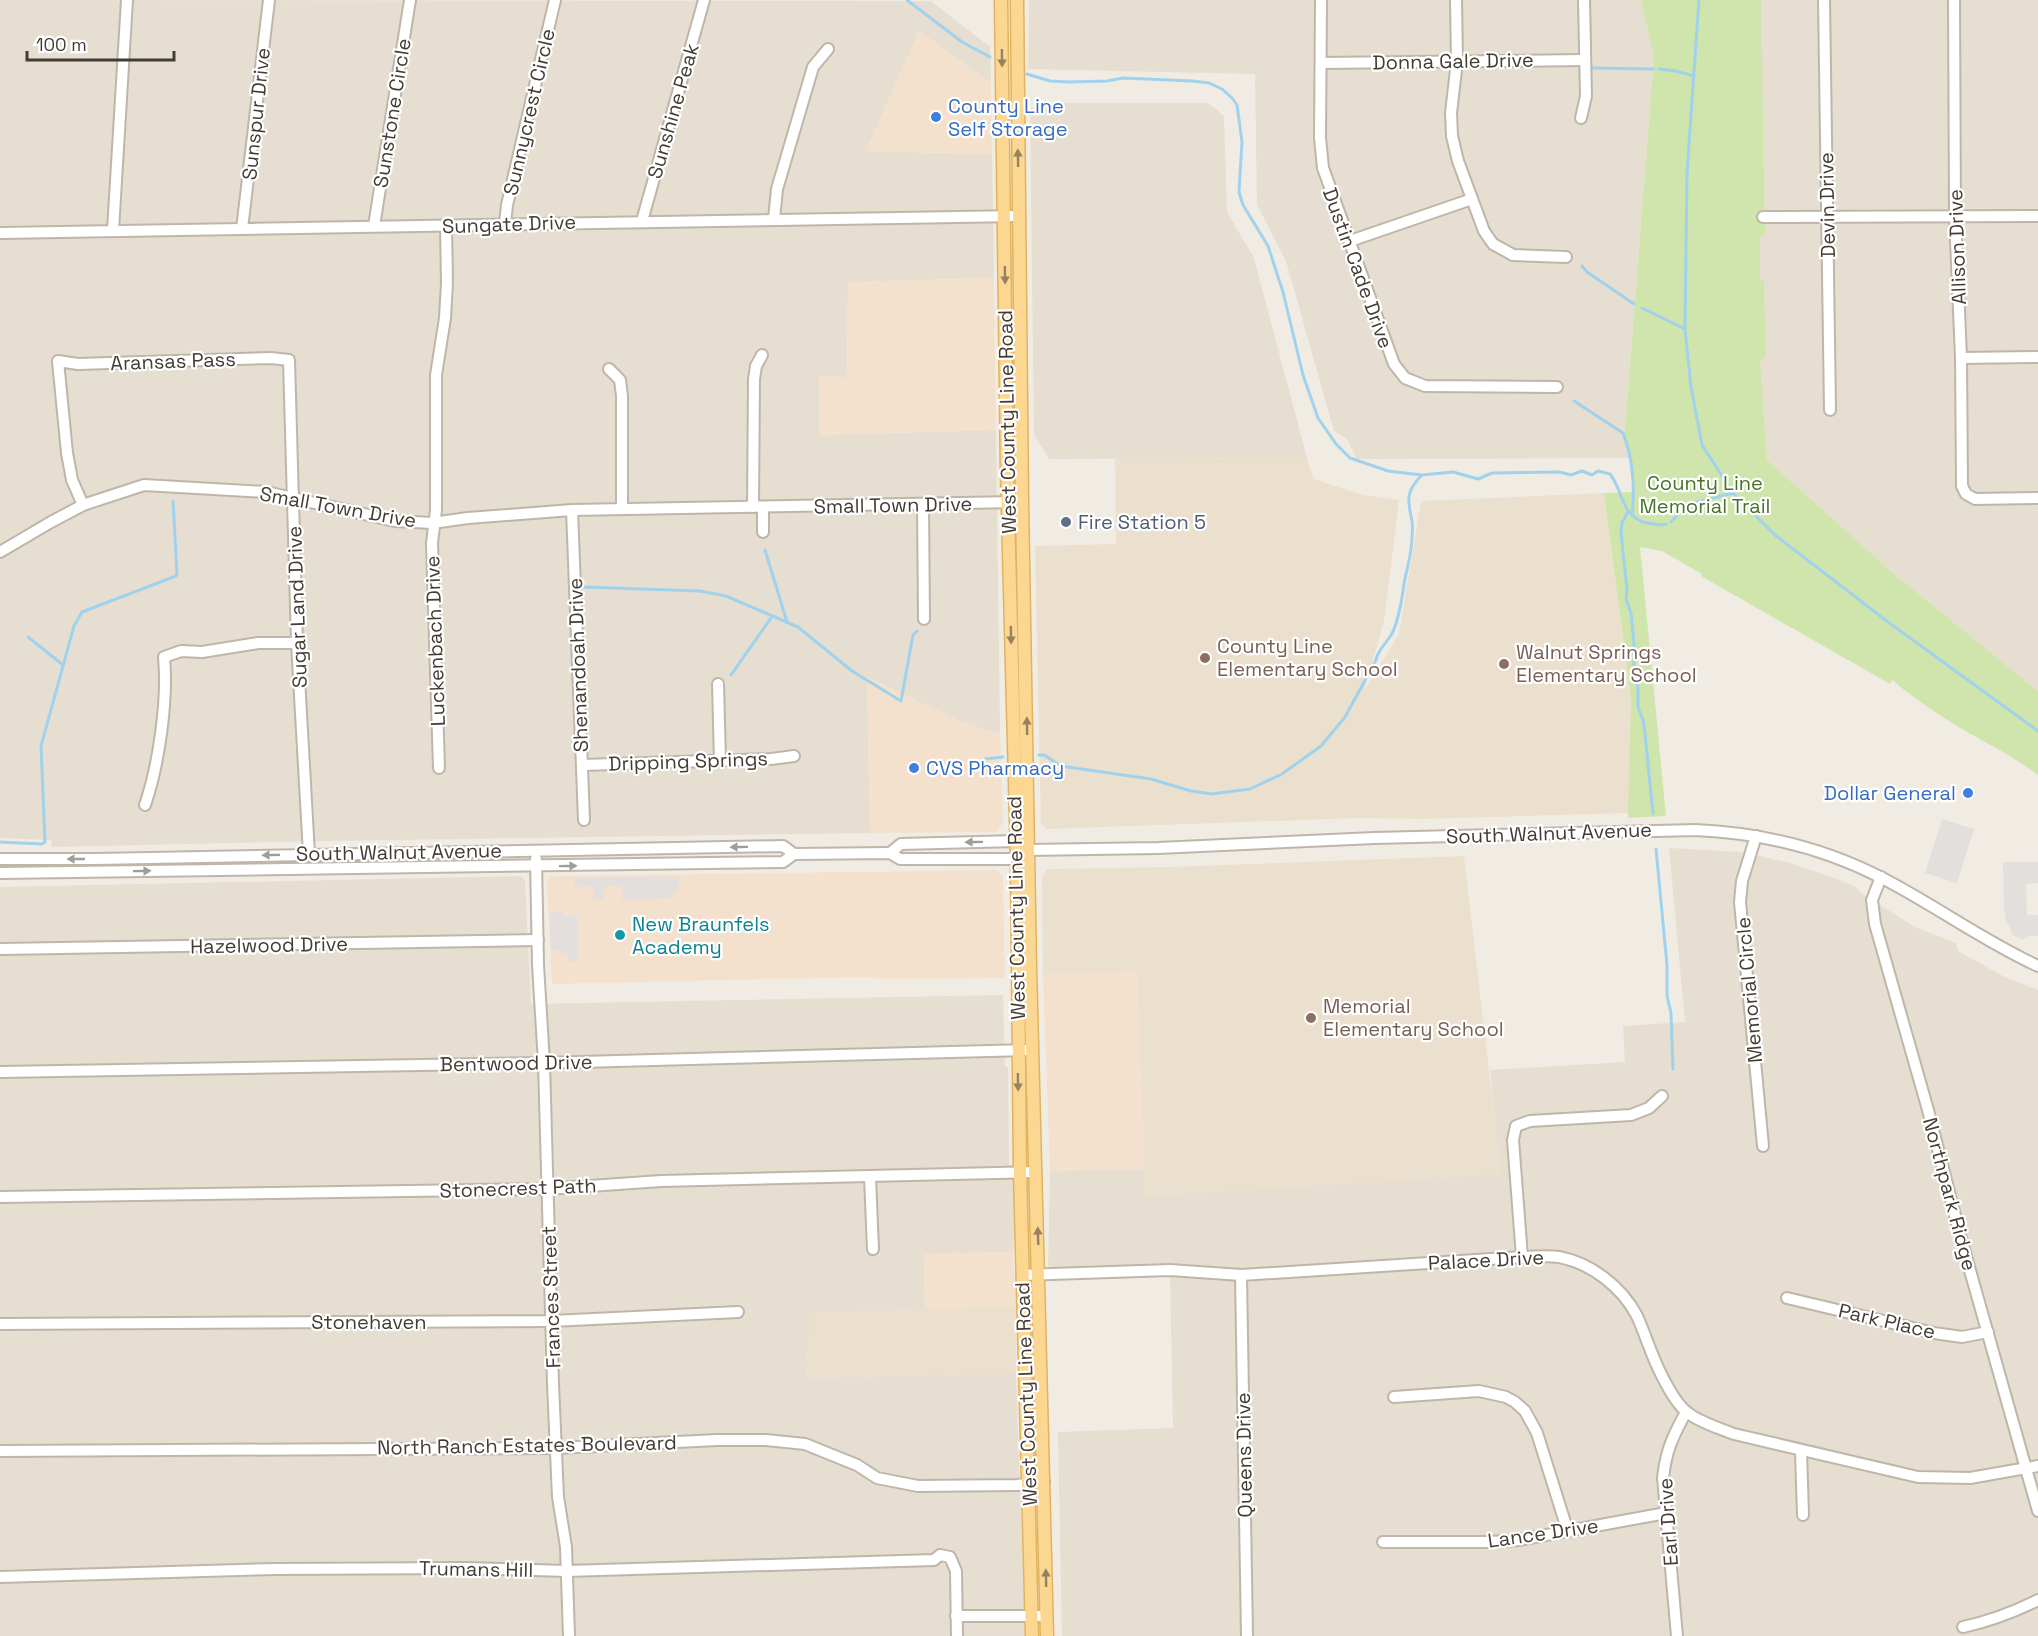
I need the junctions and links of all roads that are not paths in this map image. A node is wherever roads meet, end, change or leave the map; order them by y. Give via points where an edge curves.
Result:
1 (127, 0) edge
2 (268, 0) edge
3 (410, 0) edge
4 (555, 0) edge
5 (704, 0) edge
6 (1001, 0) edge
7 (1017, 0) edge
8 (1321, 0) edge
9 (1456, 0) edge
10 (1584, 0) edge
11 (1824, 0) edge
12 (1954, 0) edge
13 (828, 49) dead end
14 (1585, 60) junction
15 (1456, 61) junction
16 (1321, 63) junction
17 (1017, 98) junction
18 (1003, 99) junction
19 (1581, 118) dead end
20 (1472, 199) junction
21 (1004, 216) junction
22 (1019, 216) junction
23 (1955, 216) junction
24 (2038, 216) edge
25 (1827, 217) junction
26 (1763, 218) dead end
27 (774, 219) junction
28 (642, 221) junction
29 (505, 224) junction
30 (374, 226) junction
31 (446, 226) junction
32 (242, 229) junction
33 (113, 230) junction
34 (0, 233) edge
35 (1350, 241) junction
36 (1566, 257) dead end
37 (762, 355) dead end
38 (2038, 357) edge
39 (1961, 358) junction
40 (289, 360) joint
41 (609, 369) dead end
42 (1557, 387) dead end
43 (1830, 410) dead end
44 (292, 498) junction
45 (2038, 498) edge
46 (1008, 502) junction
47 (1022, 502) junction
48 (923, 504) junction
49 (83, 505) junction
50 (758, 507) junction
51 (622, 509) junction
52 (572, 510) junction
53 (434, 523) junction
54 (763, 532) dead end
55 (0, 552) edge
56 (924, 619) dead end
57 (297, 643) junction
58 (718, 684) dead end
59 (794, 756) dead end
60 (720, 761) junction
61 (582, 765) junction
62 (440, 768) dead end
63 (145, 805) dead end
64 (584, 820) dead end
65 (1756, 836) junction
66 (1017, 841) junction
67 (536, 850) junction
68 (1029, 850) junction
69 (890, 853) junction
70 (309, 854) junction
71 (794, 854) junction
72 (0, 859) edge
73 (1017, 859) junction
74 (536, 866) junction
75 (0, 873) edge
76 (1881, 877) junction
77 (538, 940) junction
78 (0, 949) edge
79 (2038, 966) edge
80 (1018, 1050) junction
81 (1033, 1050) junction
82 (544, 1063) junction
83 (0, 1072) edge
84 (1662, 1096) dead end
85 (1763, 1146) dead end
86 (1020, 1172) junction
87 (1036, 1172) junction
88 (870, 1177) junction
89 (547, 1189) junction
90 (0, 1197) edge
91 (873, 1249) dead end
92 (1522, 1257) junction
93 (1022, 1275) junction
94 (1039, 1275) junction
95 (1241, 1275) junction
96 (1787, 1298) dead end
97 (738, 1312) dead end
98 (552, 1321) junction
99 (0, 1324) edge
100 (1988, 1332) junction
101 (1394, 1396) dead end
102 (1686, 1412) junction
103 (557, 1448) junction
104 (1801, 1450) junction
105 (0, 1451) edge
106 (2038, 1466) edge
107 (2026, 1469) junction
108 (1044, 1482) junction
109 (1028, 1484) junction
110 (2038, 1511) edge
111 (1666, 1513) junction
112 (1803, 1515) dead end
113 (1568, 1532) junction
114 (1383, 1542) dead end
115 (567, 1571) junction
116 (0, 1577) edge
117 (2038, 1600) edge
118 (956, 1616) junction
119 (1047, 1616) junction
120 (1032, 1617) junction
121 (1963, 1626) dead end
122 (569, 1636) edge
123 (957, 1636) edge
124 (1032, 1636) edge
125 (1047, 1636) edge
126 (1247, 1636) edge
127 (1677, 1636) edge

1 - 33 street
2 - 32 street, Sunspur Drive
3 - 30 street, Sunstone Circle
4 - 29 street, Sunnycrest Circle
5 - 28 street, Sunshine Peak
6 -> 18 main road, West County Line Road
7 - 17 main road, West County Line Road
8 - 16 street, Dustin Cade Drive
9 - 15 street
10 - 14 street
11 - 25 street, Devin Drive
12 - 23 street, Allison Drive
13 - 27 street via 813,67 777,189
14 - 15 street, Donna Gale Drive
14 - 19 street via 1586,96
15 - 16 street, Donna Gale Drive
15 - 20 street via 1451,126
16 - 35 street, Dustin Cade Drive via 1323,168
17 - 18 main road
22 -> 17 main road, West County Line Road
18 - 21 main road, West County Line Road
20 - 35 street
20 - 36 street via 1484,231 1499,248 1520,256
21 - 22 street, Sungate Drive
21 - 27 street, Sungate Drive
21 -> 46 main road, West County Line Road
22 - 47 main road, West County Line Road
23 - 24 street
23 - 25 street
23 - 39 street, Allison Drive
25 - 26 street
25 - 43 street, Devin Drive
27 - 28 street, Sungate Drive
28 - 29 street, Sungate Drive
29 - 31 street, Sungate Drive
30 - 31 street, Sungate Drive
30 - 32 street, Sungate Drive
31 - 53 street, Luckenbach Drive via 445,318 436,375
32 - 33 street, Sungate Drive
33 - 34 street, Sungate Drive
35 - 42 street, Dustin Cade Drive via 1389,354 1405,378 1425,386
37 - 50 street via 754,380
38 - 39 street
39 - 45 street, Allison Drive via 1961,480 1966,494 1975,499
40 - 44 street, Sugar Land Drive
40 - 49 street, Aransas Pass via 78,364 58,361 72,480
41 - 51 street via 620,380 622,396
44 - 49 street, Small Town Drive via 266,492 144,485
44 - 53 street, Small Town Drive via 395,521
44 - 57 street, Sugar Land Drive
46 - 47 street, Small Town Drive
46 - 48 street, Small Town Drive
46 -> 66 main road, West County Line Road
68 -> 47 main road, West County Line Road
48 - 50 street, Small Town Drive
48 - 56 street
49 - 55 street, Small Town Drive
50 - 51 street, Small Town Drive
50 - 54 street
51 - 52 street, Small Town Drive
52 - 53 street, Small Town Drive
52 - 61 street, Shenandoah Drive
53 - 62 street, Luckenbach Drive
57 - 63 street via 181,651 164,657 166,679 155,775
57 - 70 street, Sugar Land Drive
58 - 60 street
59 - 60 street, Dripping Springs
60 - 61 street, Dripping Springs
61 - 64 street, Shenandoah Drive
65 - 68 street, South Walnut Avenue via 1688,830
65 - 76 street, South Walnut Avenue via 1807,848
65 - 85 street, Memorial Circle via 1742,881 1740,902
66 - 68 street
66 -> 69 street, South Walnut Avenue via 901,844
66 - 73 main road, West County Line Road
67 - 70 street, South Walnut Avenue
71 -> 67 street, South Walnut Avenue via 783,846
67 - 74 street, Frances Street
68 - 73 street
68 - 81 main road, West County Line Road
69 - 71 street, South Walnut Avenue
69 - 73 street, South Walnut Avenue via 900,859
70 -> 72 street, South Walnut Avenue
74 -> 71 street, South Walnut Avenue via 783,862
73 - 80 main road, West County Line Road
75 -> 74 street, South Walnut Avenue
74 - 77 street, Frances Street
76 - 79 street, South Walnut Avenue
76 - 100 street, Northpark Ridge via 1872,900 1875,924
77 - 78 street, Hazelwood Drive
77 - 82 street, Frances Street
80 - 81 street, Bentwood Drive
80 - 82 street, Bentwood Drive
80 -> 86 main road, West County Line Road
81 - 87 main road, West County Line Road
82 - 83 street, Bentwood Drive
82 - 89 street, Frances Street
84 - 92 street via 1649,1108 1631,1115 1530,1121 1516,1126 1513,1140
86 - 87 street, Stonecrest Path
86 - 88 street, Stonecrest Path
86 - 93 main road, West County Line Road
94 -> 87 main road, West County Line Road
88 - 89 street, Stonecrest Path via 661,1181
88 - 91 street
89 - 90 street, Stonecrest Path
89 - 98 street, Frances Street
92 - 95 street, Palace Drive
92 - 102 street, Palace Drive via 1558,1257 1580,1264 1618,1289 1636,1314 1669,1389
93 - 94 street, Palace Drive
93 - 109 main road, West County Line Road
94 - 95 street, Palace Drive via 1170,1270
94 - 108 main road, West County Line Road
95 - 126 street, Queens Drive
96 - 100 street, Park Place via 1934,1333 1962,1337
97 - 98 street, Stonehaven
98 - 99 street, Stonehaven
98 - 103 street, Frances Street
100 - 107 street, Northpark Ridge
101 - 113 street via 1479,1391 1515,1402 1537,1432
102 - 104 street, Palace Drive via 1734,1434
102 - 111 street, Earl Drive via 1665,1456
103 - 105 street, North Ranch Estates Boulevard
103 - 109 street, North Ranch Estates Boulevard via 780,1440 817,1448 877,1478 918,1486
103 - 115 street, Frances Street
104 - 107 street, Palace Drive via 1918,1477 1970,1478
104 - 112 street
106 - 107 street, Palace Drive
107 - 110 street, Northpark Ridge
108 - 109 street, North Ranch Estates Boulevard
119 -> 108 main road, West County Line Road
109 - 120 main road, West County Line Road
111 - 113 street, Lance Drive
111 - 127 street, Earl Drive
113 - 114 street, Lance Drive via 1505,1542
115 - 116 street, Trumans Hill via 298,1569
115 - 118 street, Trumans Hill via 934,1560 940,1555 950,1557 956,1571
115 - 122 street, Frances Street
117 - 121 street via 1985,1622
118 - 120 street
118 - 123 street
119 - 120 street
119 - 125 main road, West County Line Road
120 - 124 main road, West County Line Road

